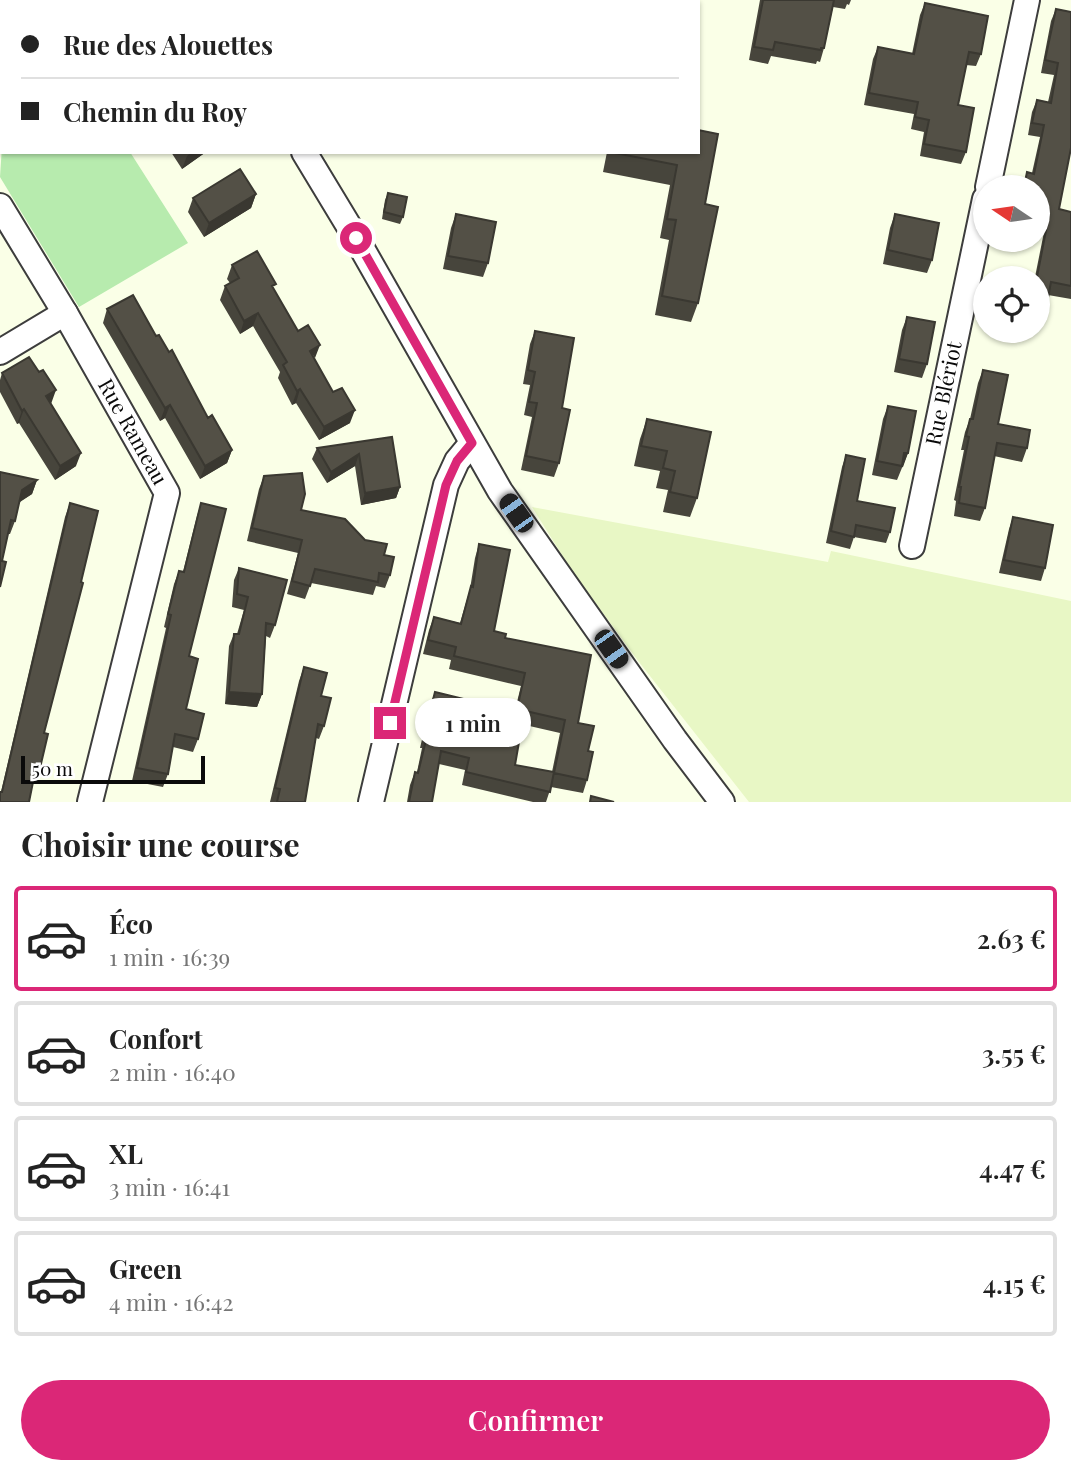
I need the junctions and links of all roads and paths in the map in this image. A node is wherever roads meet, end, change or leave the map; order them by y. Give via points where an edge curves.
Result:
1 (1027, 0) edge
2 (304, 154) edge
3 (991, 175) edge
4 (0, 206) edge
5 (974, 252) edge
6 (65, 313) junction
7 (0, 352) edge
8 (472, 443) junction
9 (912, 546) dead end
10 (90, 802) edge
11 (371, 802) edge
12 (722, 802) edge

1 - 3 street
2 - 8 street
4 - 6 street, Rue Rameau
5 - 9 street, Rue Blériot
6 - 7 street
6 - 10 street, Rue Rameau via 167,494
8 - 11 street via 446,485
8 - 12 street via 508,502

